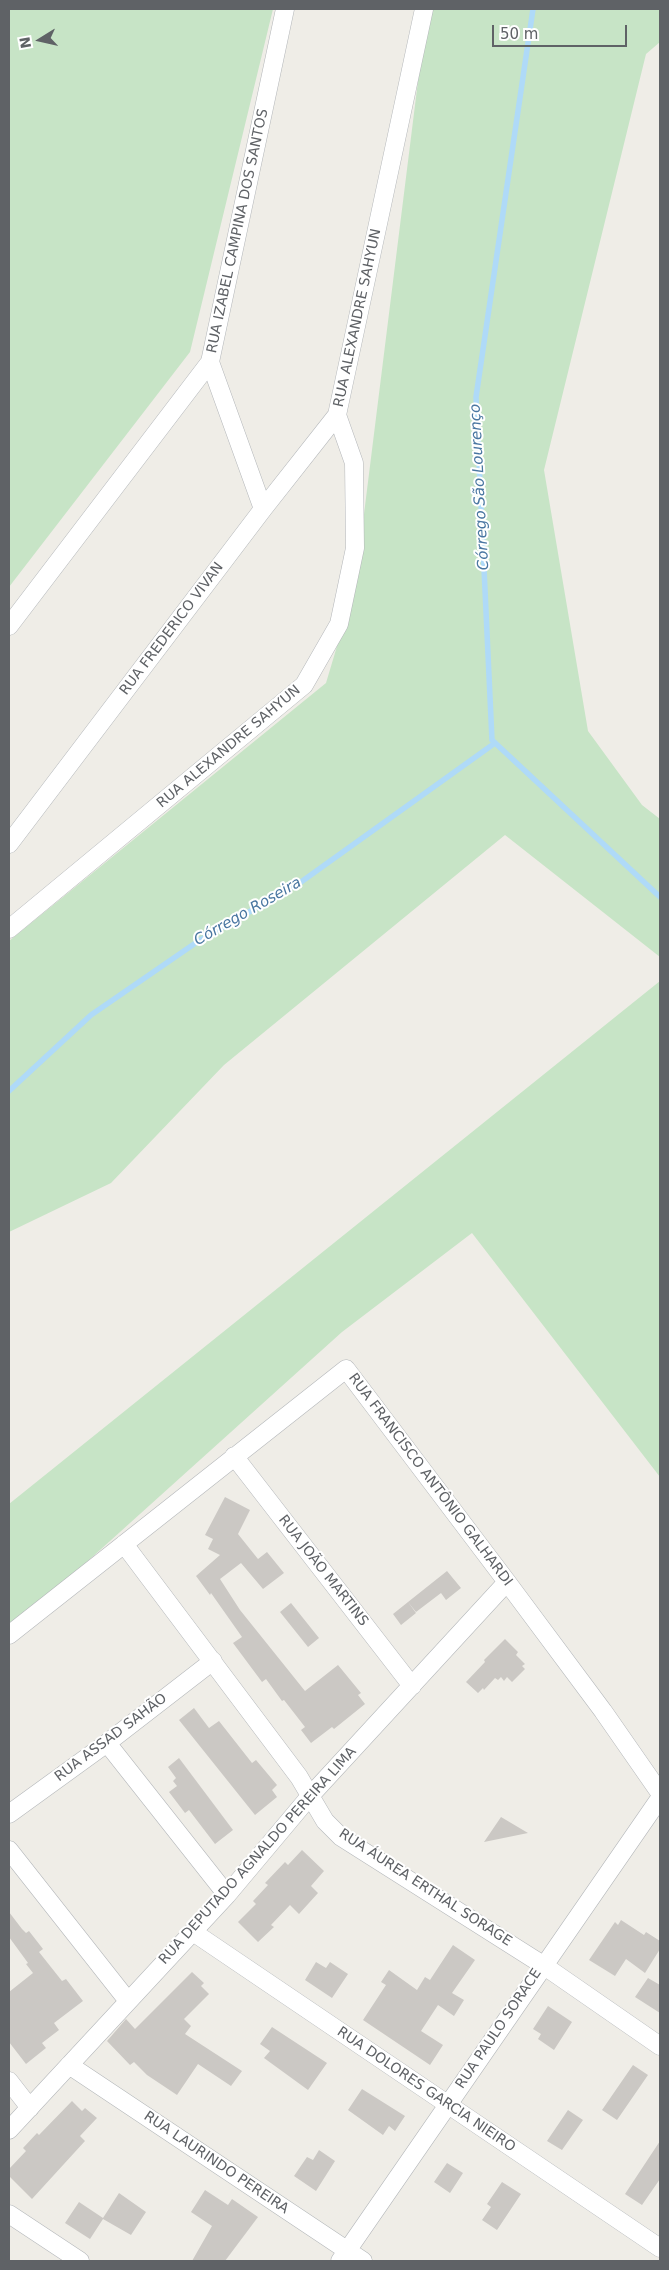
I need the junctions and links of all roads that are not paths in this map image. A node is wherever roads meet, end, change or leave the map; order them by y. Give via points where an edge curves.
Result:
1 (285, 9) edge
2 (424, 9) edge
3 (210, 362) junction
4 (337, 415) junction
5 (264, 509) junction
6 (9, 626) edge
7 (9, 844) edge
8 (9, 929) edge
9 (234, 1456) junction
10 (124, 1544) junction
11 (507, 1582) junction
12 (9, 1635) edge
13 (213, 1661) junction
14 (412, 1686) junction
15 (107, 1744) junction
16 (660, 1793) edge
17 (310, 1796) junction
18 (660, 1798) edge
19 (9, 1814) edge
20 (9, 1850) edge
21 (227, 1895) junction
22 (193, 1932) junction
23 (543, 1965) junction
24 (128, 2001) junction
25 (660, 2046) edge
26 (69, 2065) junction
27 (9, 2081) edge
28 (448, 2104) junction
29 (30, 2108) junction
30 (9, 2130) edge
31 (9, 2214) edge
32 (660, 2248) edge
33 (344, 2256) edge
34 (80, 2261) edge
35 (363, 2261) edge

1 - 3 street, RUA IZABEL CAMPINA DOS SANTOS
2 - 4 street, RUA ALEXANDRE SAHYUN
3 - 5 street
3 - 6 street, RUA IZABEL CAMPINA DOS SANTOS
4 - 5 street, RUA FREDERICO VIVAN
4 - 8 street, RUA ALEXANDRE SAHYUN via 354,463 355,548 340,624 304,685
5 - 7 street, RUA FREDERICO VIVAN
9 - 10 street, RUA FRANCISCO ANTÔNIO GALHARDI
9 - 11 street, RUA FRANCISCO ANTÔNIO GALHARDI via 346,1369
9 - 14 street, RUA JOÃO MARTINS
10 - 12 street, RUA FRANCISCO ANTÔNIO GALHARDI
10 - 13 street, RUA ÁUREA ERTHAL SORAGE
11 - 14 street, RUA DEPUTADO AGNALDO PEREIRA LIMA
11 - 16 street, RUA FRANCISCO ANTÔNIO GALHARDI
13 - 15 street, RUA ASSAD SAHÃO
13 - 17 street, RUA ÁUREA ERTHAL SORAGE via 300,1777
14 - 17 street, RUA DEPUTADO AGNALDO PEREIRA LIMA
15 - 19 street, RUA ASSAD SAHÃO
15 - 21 street
17 - 21 street, RUA DEPUTADO AGNALDO PEREIRA LIMA
17 - 23 street, RUA ÁUREA ERTHAL SORAGE via 325,1821 341,1837
18 - 23 street, RUA PAULO SORACE
20 - 24 street
21 - 22 street, RUA DEPUTADO AGNALDO PEREIRA LIMA
22 - 24 street, RUA DEPUTADO AGNALDO PEREIRA LIMA
22 - 28 street, RUA DOLORES GARCIA NIEIRO
23 - 25 street, RUA ÁUREA ERTHAL SORAGE
23 - 28 street, RUA PAULO SORACE
24 - 26 street, RUA DEPUTADO AGNALDO PEREIRA LIMA
26 - 29 street, RUA DEPUTADO AGNALDO PEREIRA LIMA
26 - 33 street, RUA LAURINDO PEREIRA
27 - 29 street
28 - 32 street, RUA DOLORES GARCIA NIEIRO
28 - 33 street, RUA PAULO SORACE
29 - 30 street, RUA DEPUTADO AGNALDO PEREIRA LIMA
31 - 34 street
33 - 35 street, RUA LAURINDO PEREIRA

